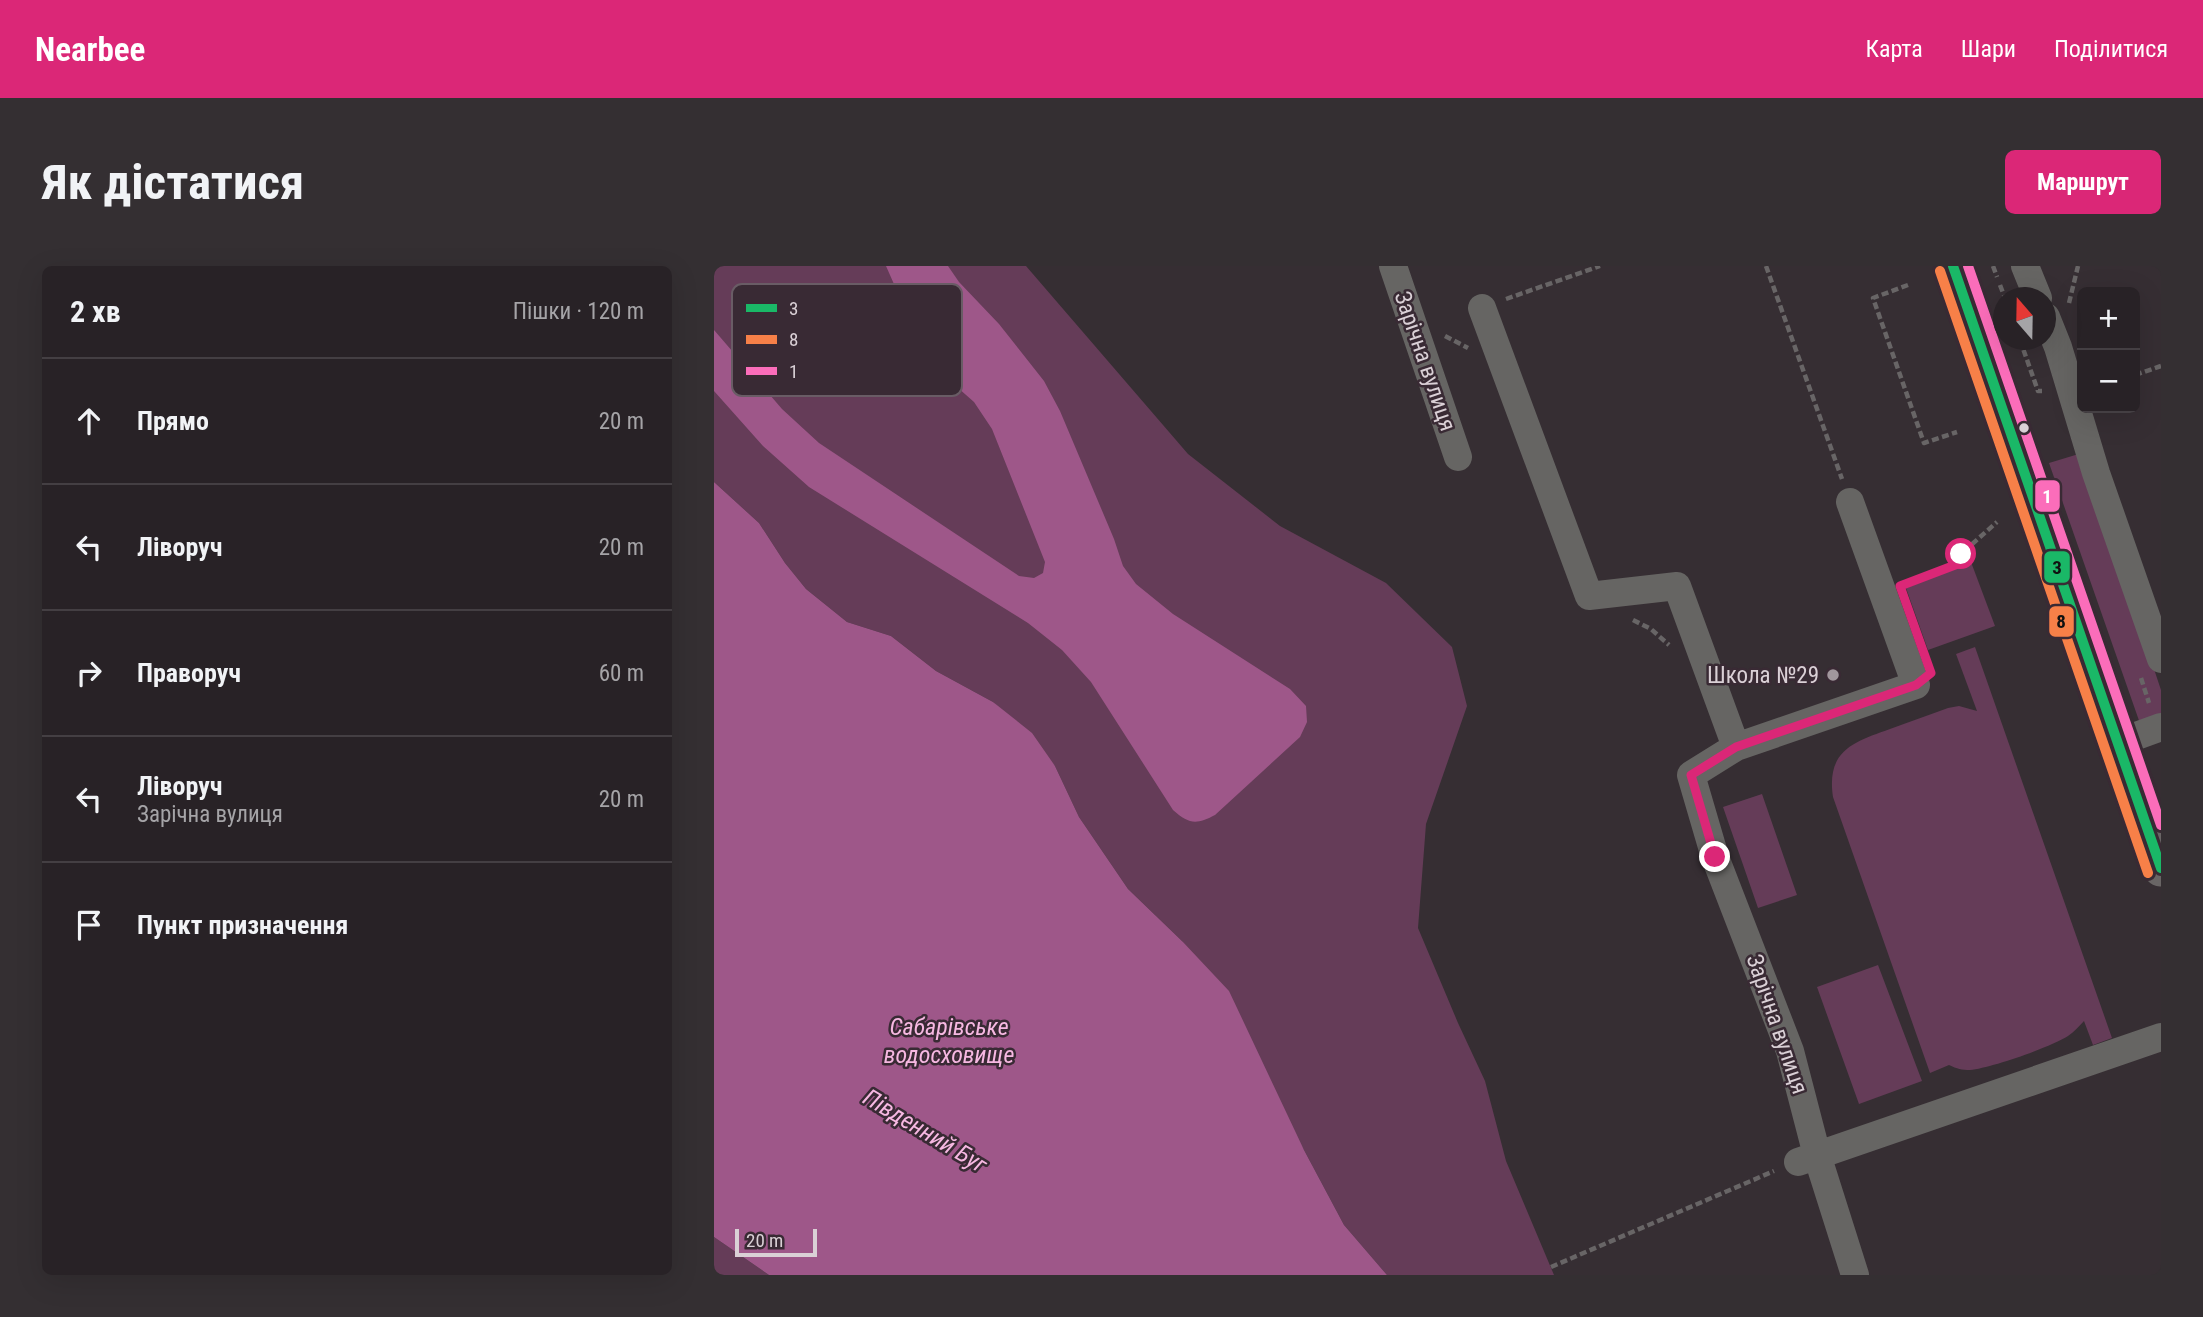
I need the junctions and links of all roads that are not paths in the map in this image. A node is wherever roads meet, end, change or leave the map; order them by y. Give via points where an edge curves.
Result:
1 (1393, 266) edge
2 (1953, 266) edge
3 (2025, 266) edge
4 (2034, 287) edge
5 (1482, 308) road end
6 (2056, 342) edge
7 (1458, 457) dead end
8 (1850, 502) road end
9 (2161, 659) edge
10 (2161, 727) edge
11 (2117, 743) junction
12 (1736, 747) junction
13 (2161, 868) edge
14 (2161, 1037) edge
15 (1808, 1158) junction
16 (1855, 1275) edge

1 - 7 street, Зарічна вулиця
2 - 11 main road
3 - 4 street
5 - 12 street via 1590,596 1677,586
6 - 9 street
8 - 12 street via 1916,685
10 - 11 street
11 - 13 main road
12 - 15 street, Зарічна вулиця via 1691,775 1715,857 1790,1051
14 - 15 street
15 - 16 street, Зарічна вулиця

